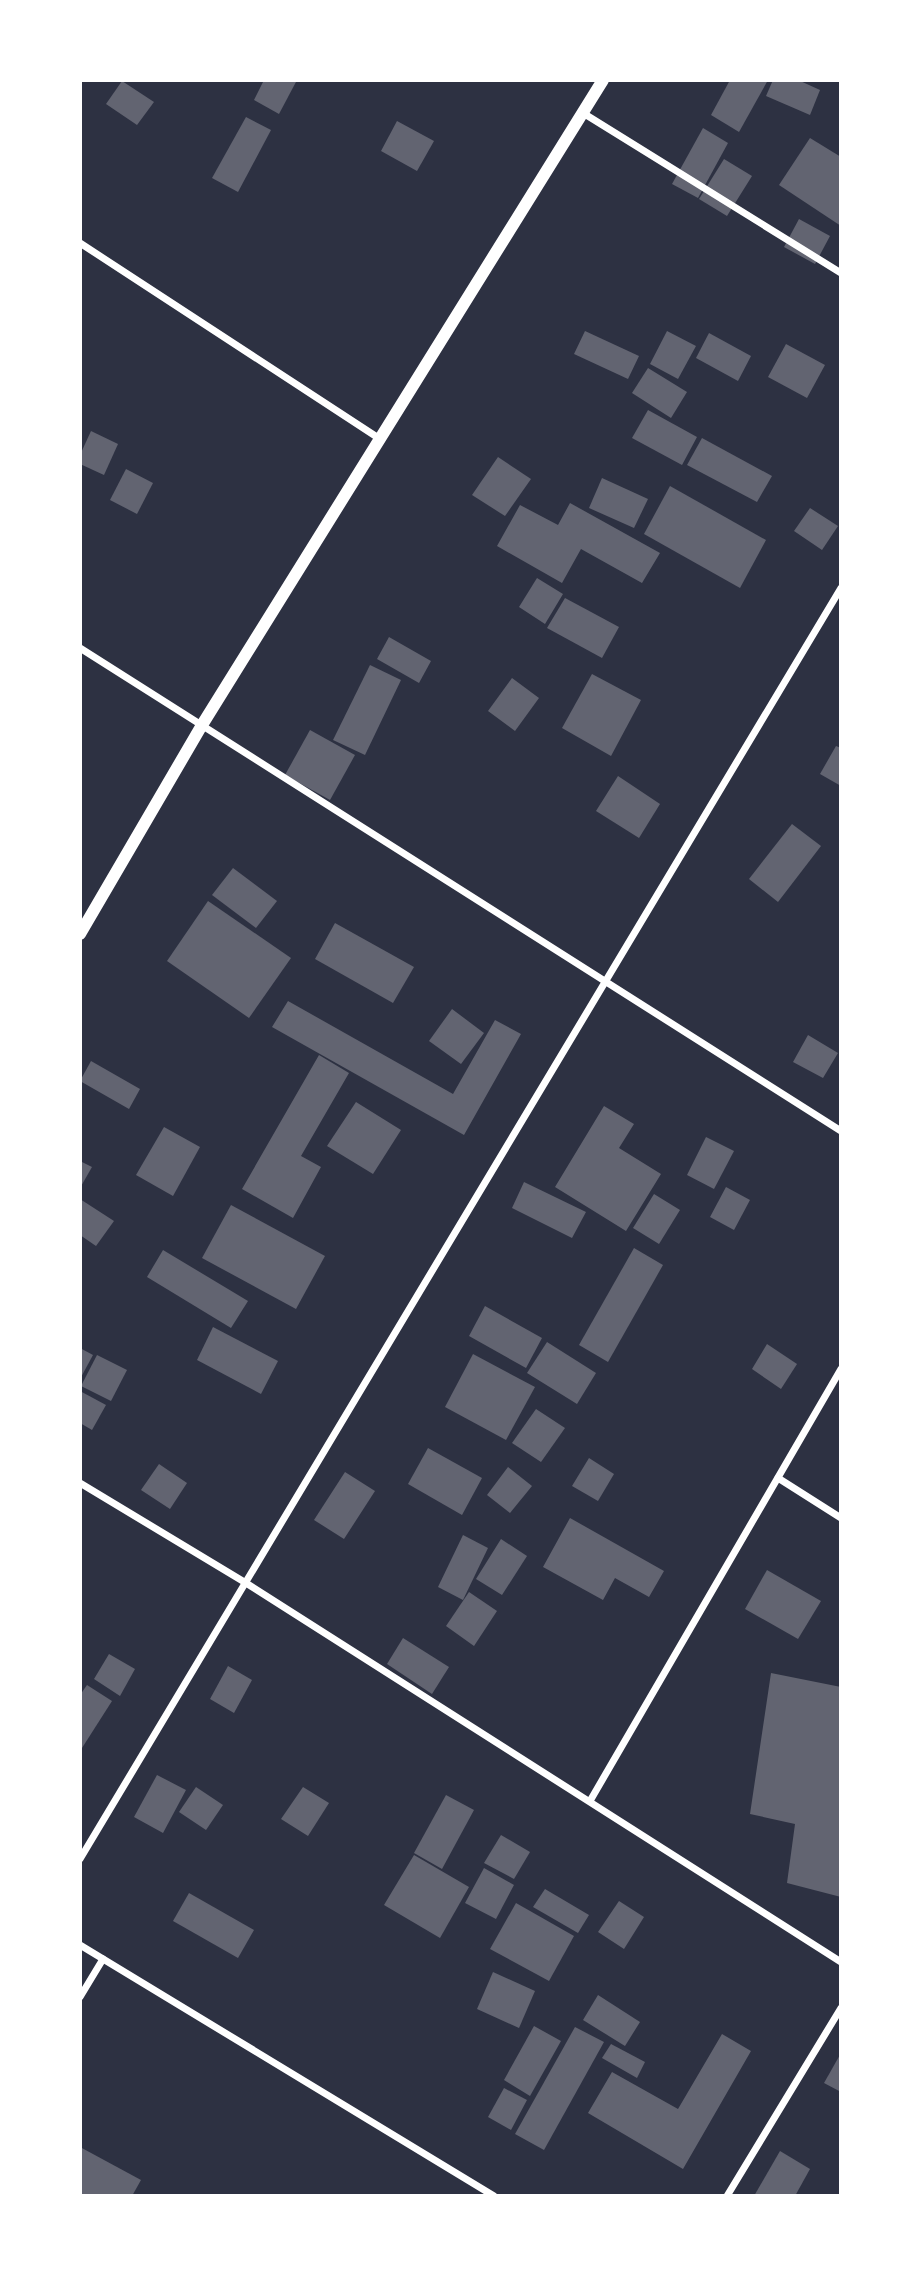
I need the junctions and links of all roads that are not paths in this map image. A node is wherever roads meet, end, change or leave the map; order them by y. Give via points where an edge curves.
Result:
1 (603, 80) edge
2 (583, 113) junction
3 (80, 243) edge
4 (841, 272) edge
5 (380, 439) junction
6 (841, 588) edge
7 (80, 648) edge
8 (202, 725) junction
9 (80, 934) edge
10 (606, 982) junction
11 (841, 1131) edge
12 (841, 1369) edge
13 (778, 1478) junction
14 (80, 1483) edge
15 (841, 1518) edge
16 (246, 1583) junction
17 (590, 1801) junction
18 (80, 1859) edge
19 (80, 1945) edge
20 (103, 1959) junction
21 (841, 1962) edge
22 (80, 1997) edge
23 (841, 2008) edge
24 (494, 2196) edge
25 (727, 2196) edge

1 - 2 street
2 - 4 street
2 - 5 street
3 - 5 street
5 - 8 street
6 - 10 street
7 - 8 street
8 - 9 street
8 - 10 street
10 - 11 street
10 - 16 street
12 - 13 street
13 - 15 street
13 - 17 street
14 - 16 street
16 - 17 street
16 - 18 street
17 - 21 street
19 - 20 street
20 - 22 street
20 - 24 street
23 - 25 street

